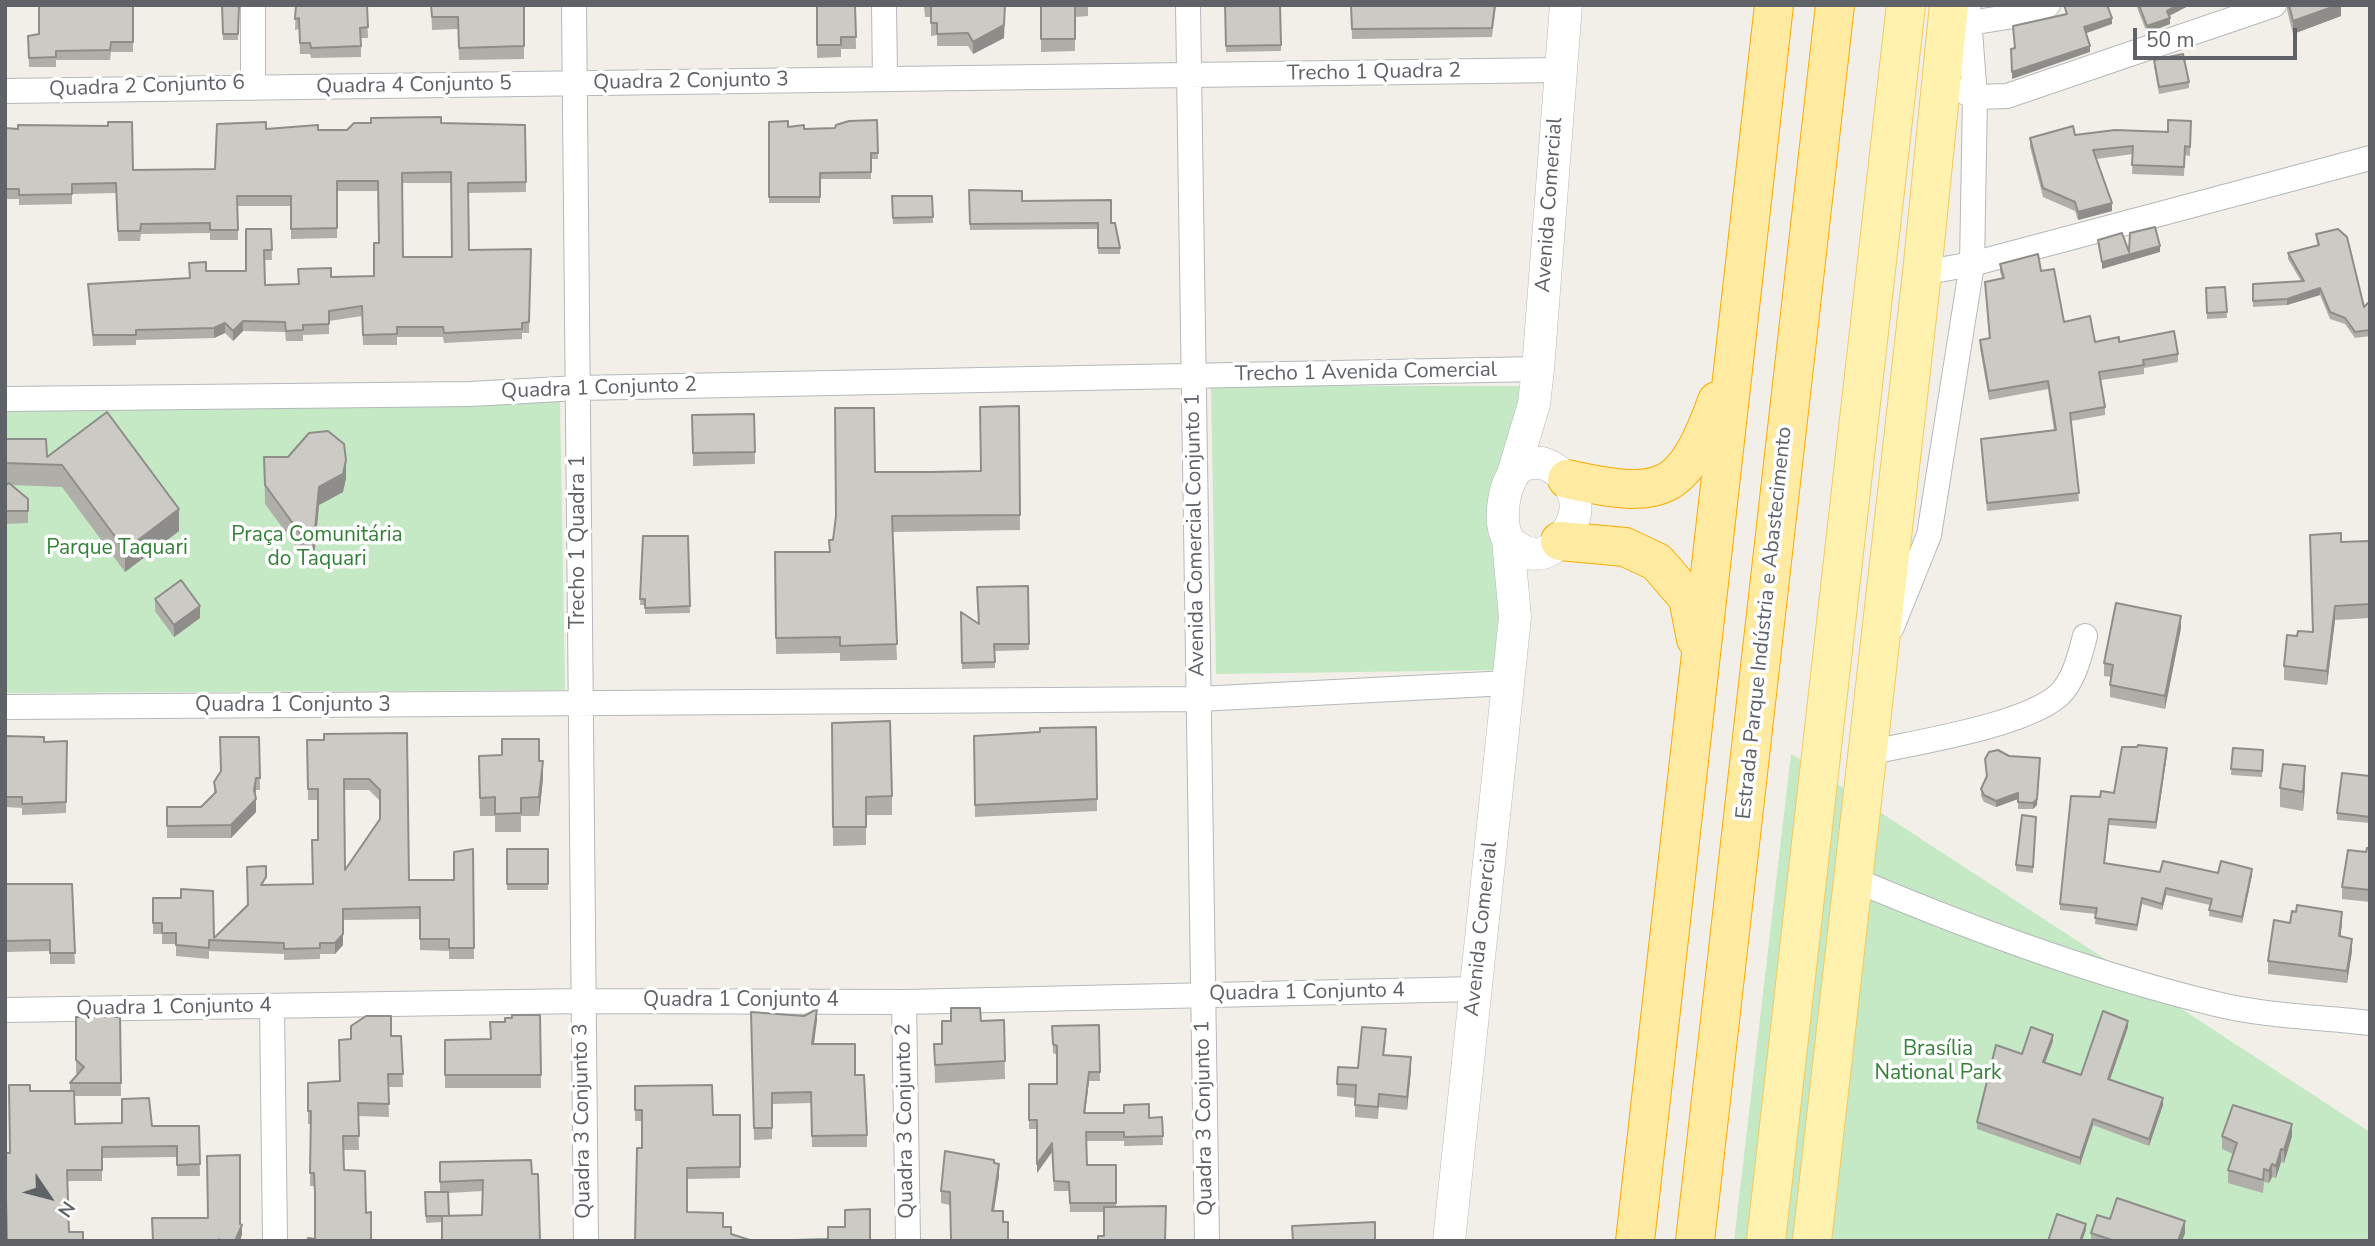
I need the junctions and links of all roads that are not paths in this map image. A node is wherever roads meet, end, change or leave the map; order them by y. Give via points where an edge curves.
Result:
1 (253, 5) edge
2 (574, 5) edge
3 (884, 5) edge
4 (1188, 5) edge
5 (1566, 5) edge
6 (1774, 5) edge
7 (1835, 5) edge
8 (1906, 5) edge
9 (2048, 5) edge
10 (2274, 5) edge
11 (1959, 15) edge
12 (1559, 70) junction
13 (1189, 75) junction
14 (885, 78) junction
15 (575, 83) junction
16 (254, 88) junction
17 (1958, 89) junction
18 (5, 91) edge
19 (2370, 158) edge
20 (1972, 264) junction
21 (1922, 273) junction
22 (1736, 349) junction
23 (1538, 369) junction
24 (1194, 377) junction
25 (578, 388) junction
26 (5, 398) edge
27 (1534, 404) junction
28 (1561, 473) junction
29 (1513, 474) junction
30 (1508, 540) junction
31 (1556, 546) junction
32 (1515, 617) junction
33 (2085, 636) dead end
34 (1700, 660) junction
35 (1878, 660) junction
36 (1508, 683) junction
37 (1199, 699) junction
38 (580, 705) junction
39 (5, 707) edge
40 (1868, 753) junction
41 (1853, 879) junction
42 (1476, 989) junction
43 (1203, 996) junction
44 (581, 1001) junction
45 (904, 1002) junction
46 (272, 1007) junction
47 (5, 1010) edge
48 (2370, 1023) edge
49 (275, 1241) edge
50 (586, 1241) edge
51 (908, 1241) edge
52 (1207, 1241) edge
53 (1449, 1241) edge
54 (1635, 1241) edge
55 (1695, 1241) edge
56 (1766, 1241) edge
57 (1812, 1241) edge

1 - 16 street, Quadra 2 Conjunto 6
2 - 15 street, Quadra 2 Conjunto 3
3 - 14 street
4 - 13 street, Avenida Comercial Conjunto 1
5 - 12 street, Avenida Comercial
6 - 22 highway
7 - 55 highway, Estrada Parque Indústria e Abastecimento
8 - 56 main road
9 - 11 street via 2020,15
10 - 17 street via 2007,96
11 - 17 main road
12 - 13 street, Trecho 1 Quadra 2
12 - 23 street, Avenida Comercial
13 - 14 street, Trecho 1 Quadra 2
13 - 24 street, Avenida Comercial Conjunto 1
14 - 15 street, Quadra 2 Conjunto 3
15 - 16 street, Quadra 4 Conjunto 5
15 - 25 street, Trecho 1 Quadra 1
16 - 18 street, Quadra 2 Conjunto 6
17 - 20 street
17 - 21 main road
19 - 20 street
20 - 21 street
20 - 35 street via 1929,535
21 - 35 main road
22 - 28 highway via 1703,440 1680,476 1652,488 1615,489
22 - 34 highway
23 - 24 street, Trecho 1 Avenida Comercial
23 - 27 street, Avenida Comercial
24 - 25 street, Quadra 1 Conjunto 2
24 - 37 street, Avenida Comercial Conjunto 1
25 - 26 street, Quadra 1 Conjunto 2 via 471,394
25 - 38 street, Trecho 1 Quadra 1
27 - 28 street, Avenida Comercial
27 - 29 street, Avenida Comercial
28 - 29 street via 1542,463 1524,464
28 - 31 street via 1574,489 1573,521
29 - 30 street via 1503,506
30 - 31 street via 1536,555
30 - 32 street, Avenida Comercial
31 - 32 street, Avenida Comercial
31 - 34 highway via 1625,547 1657,562 1688,598
32 - 36 street, Avenida Comercial
33 - 40 street via 2077,665 2061,693 2035,711
34 - 54 highway
35 - 40 main road
36 - 37 street, Quadra 1 Conjunto 3
36 - 42 street, Avenida Comercial
37 - 38 street, Quadra 1 Conjunto 3
37 - 43 street, Avenida Comercial Conjunto 1
38 - 39 street, Quadra 1 Conjunto 3
38 - 44 street, Trecho 1 Quadra 1
40 - 41 main road
41 - 48 street via 1990,934 2219,1005
41 - 57 main road
42 - 43 street, Quadra 1 Conjunto 4
42 - 53 street, Avenida Comercial
43 - 45 street, Quadra 1 Conjunto 4
43 - 52 street, Quadra 3 Conjunto 1
44 - 45 street, Quadra 1 Conjunto 4
44 - 46 street, Quadra 1 Conjunto 4
44 - 50 street, Quadra 3 Conjunto 3
45 - 51 street, Quadra 3 Conjunto 2
46 - 47 street, Quadra 1 Conjunto 4
46 - 49 street

